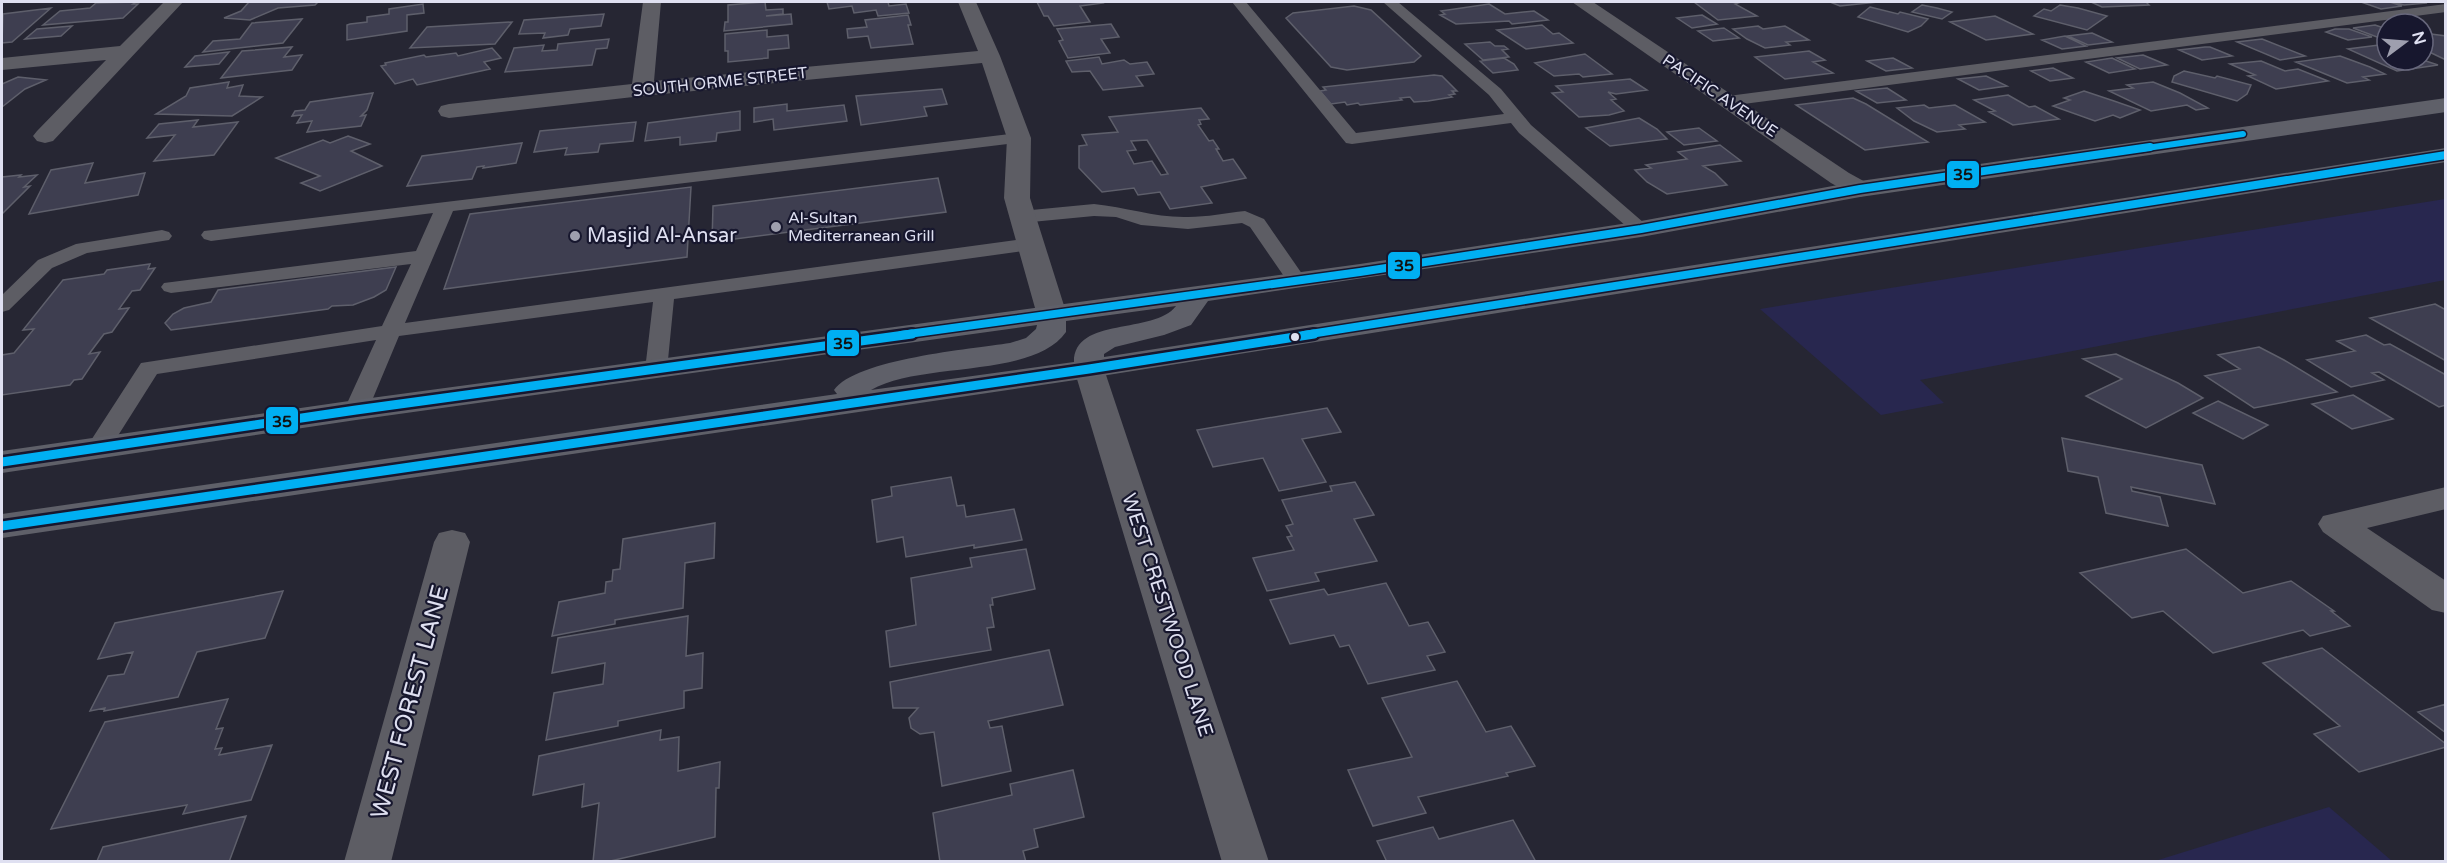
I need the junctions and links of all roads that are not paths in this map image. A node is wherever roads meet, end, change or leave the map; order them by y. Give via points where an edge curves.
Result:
1 (174, 2) edge
2 (652, 2) edge
3 (967, 2) edge
4 (1239, 2) edge
5 (1390, 2) edge
6 (1581, 2) edge
7 (2445, 8) edge
8 (125, 52) junction
9 (990, 56) junction
10 (2, 64) edge
11 (642, 89) junction
12 (1728, 101) junction
13 (2445, 105) edge
14 (450, 111) dead end
15 (1516, 117) junction
16 (45, 136) dead end
17 (1019, 138) junction
18 (2445, 155) edge
19 (1860, 189) junction
20 (446, 206) junction
21 (1021, 217) junction
22 (1641, 229) junction
23 (211, 235) dead end
24 (162, 236) dead end
25 (1031, 244) junction
26 (424, 256) junction
27 (1297, 281) junction
28 (171, 286) dead end
29 (664, 294) junction
30 (1199, 294) junction
31 (2, 306) edge
32 (1052, 315) junction
33 (391, 331) junction
34 (1089, 369) junction
35 (656, 370) junction
36 (828, 405) junction
37 (356, 410) junction
38 (98, 448) junction
39 (2, 462) edge
40 (2445, 498) edge
41 (2, 526) edge
42 (452, 542) dead end
43 (2445, 600) edge
44 (367, 861) edge
45 (1246, 861) edge

1 - 8 street
2 - 11 street
3 - 9 street
4 - 15 lane via 1352,139
5 - 15 lane via 1495,92
6 - 12 street, PACIFIC AVENUE
7 - 12 lane
8 - 10 street
8 - 16 street
9 - 11 street, SOUTH ORME STREET
9 - 17 street
11 - 14 street, SOUTH ORME STREET
12 - 19 street, PACIFIC AVENUE
13 - 19 main road
15 - 22 lane
17 - 20 lane
17 - 21 street via 1017,198
18 - 34 main road
19 - 22 main road
20 - 23 lane
20 - 26 lane
21 - 25 street
21 - 27 lane via 1094,210 1188,223 1245,217 1257,223
22 - 27 main road
24 - 31 lane via 83,248 45,264
25 - 29 lane
25 - 32 street
26 - 28 lane
26 - 33 lane
27 - 30 main road
29 - 33 lane
29 - 35 lane
30 - 32 main road
30 - 34 main road via 1181,319 1097,345 1089,351
32 - 35 main road
32 - 36 main road via 1051,332 1037,344 899,370 863,381
33 - 37 lane
33 - 38 lane via 149,368
34 - 36 main road
34 - 45 street, WEST CRESTWOOD LANE
35 - 37 main road
36 - 41 main road
37 - 38 main road
38 - 39 main road
40 - 43 street via 2336,524
42 - 44 street, WEST FOREST LANE

